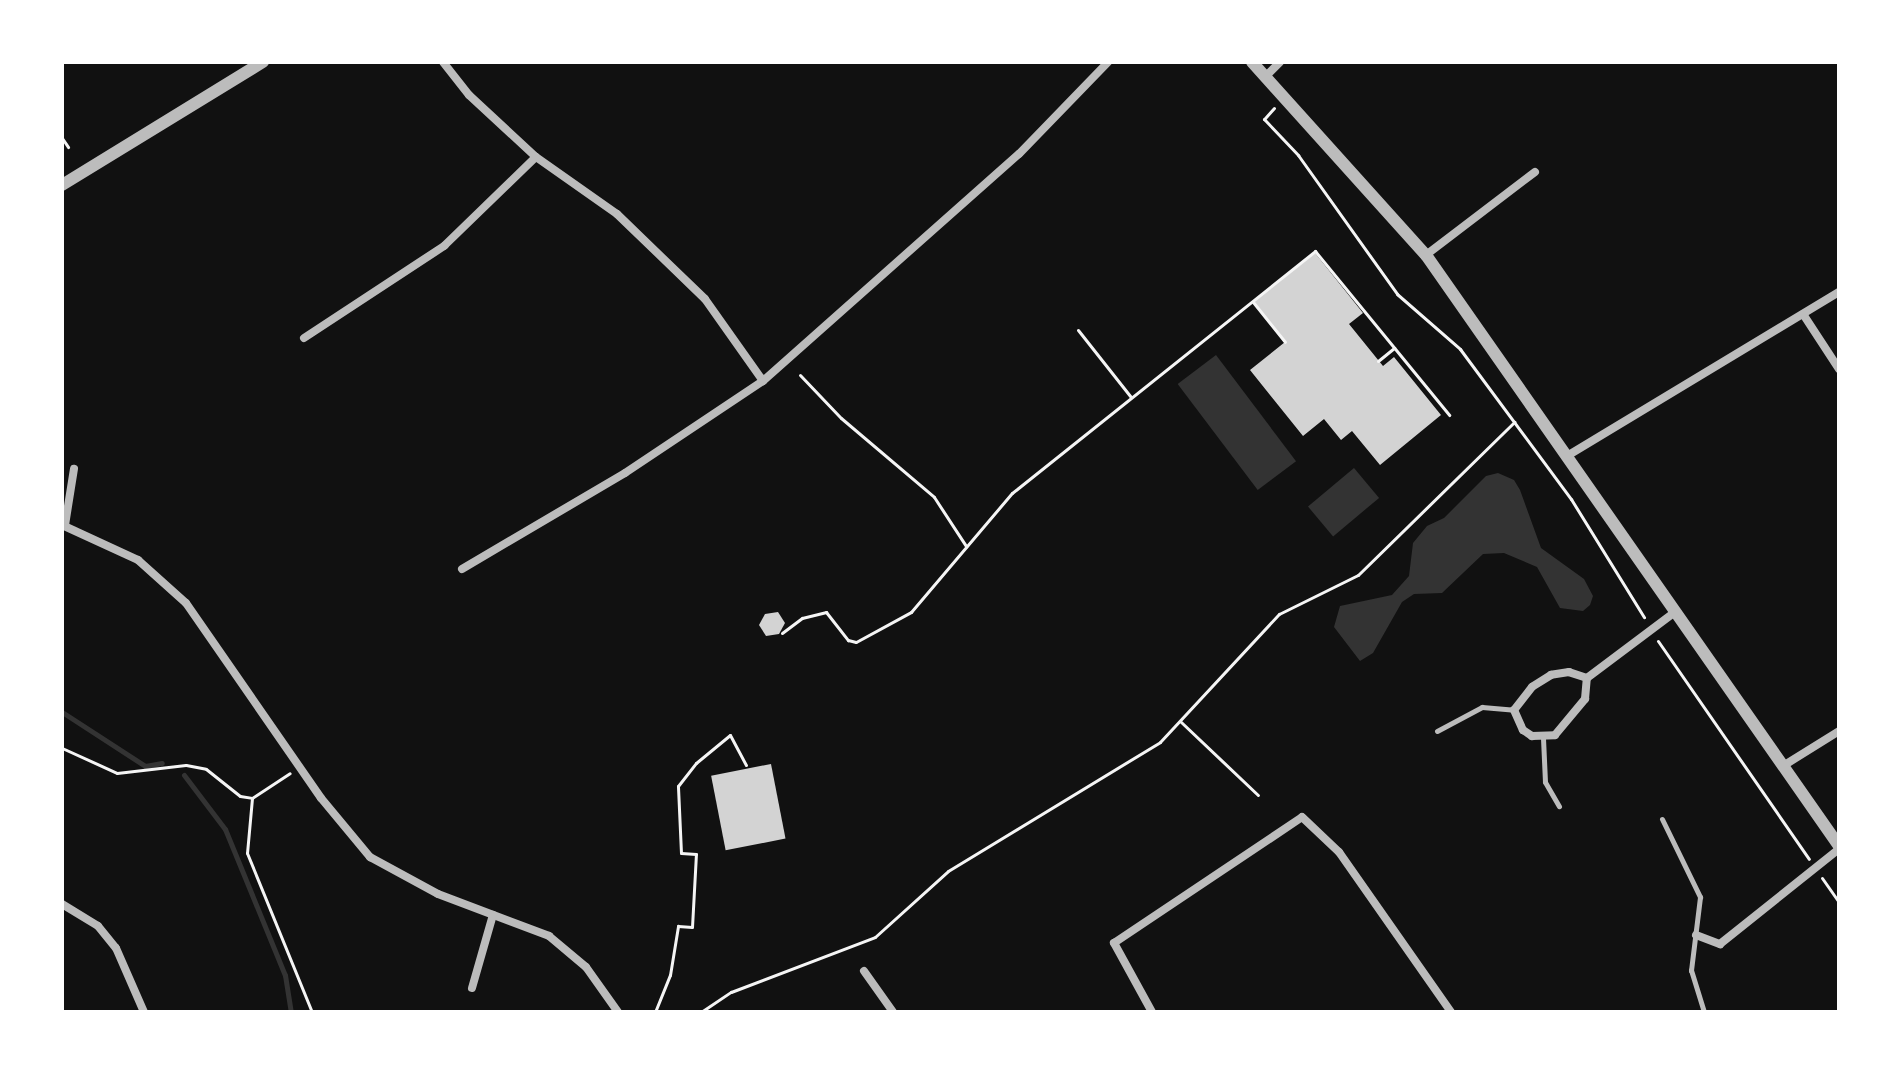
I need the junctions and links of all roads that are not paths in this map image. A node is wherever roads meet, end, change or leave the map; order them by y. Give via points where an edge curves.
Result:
1 (263, 62) edge
2 (443, 62) edge
3 (1108, 62) edge
4 (1252, 62) edge
5 (1280, 62) edge
6 (1266, 76) junction
7 (536, 157) junction
8 (1535, 172) dead end
9 (62, 185) edge
10 (1426, 255) junction
11 (1839, 292) edge
12 (1803, 314) junction
13 (304, 338) dead end
14 (1839, 369) edge
15 (763, 381) junction
16 (1567, 456) junction
17 (74, 469) dead end
18 (63, 525) edge
19 (462, 569) dead end
20 (1675, 612) junction
21 (1587, 678) junction
22 (1514, 710) junction
23 (1437, 731) dead end
24 (1839, 731) edge
25 (1543, 738) junction
26 (1783, 766) junction
27 (1559, 806) dead end
28 (1662, 819) dead end
29 (1839, 848) edge
30 (62, 904) edge
31 (493, 915) junction
32 (1696, 935) junction
33 (864, 971) dead end
34 (472, 988) dead end
35 (144, 1012) edge
36 (618, 1012) edge
37 (893, 1012) edge
38 (1152, 1012) edge
39 (1451, 1012) edge
40 (1704, 1012) edge

1 - 9 street
2 - 7 street via 469,95
3 - 15 street via 1019,154
4 - 6 street
5 - 6 street
6 - 10 street
7 - 13 street via 444,246
7 - 15 street via 617,214 705,299
8 - 10 street
10 - 16 street
11 - 12 street
12 - 14 street
12 - 16 street
15 - 19 street via 625,473
16 - 20 street
17 - 18 street
18 - 31 street via 138,560 186,603 299,766 370,857 438,894
20 - 21 street
20 - 26 street
21 - 22 street via 1569,672 1551,675 1517,700
21 - 25 street via 1585,699 1574,718
22 - 23 lane via 1482,707
22 - 25 street via 1523,730
24 - 26 street
25 - 27 lane via 1545,782
26 - 29 street
28 - 32 lane via 1700,897
29 - 32 street via 1720,944
30 - 35 street via 98,926 116,948
31 - 34 street
31 - 36 street via 549,936 586,967
32 - 40 lane via 1691,970
33 - 37 street
38 - 39 street via 1114,943 1302,817 1339,852

